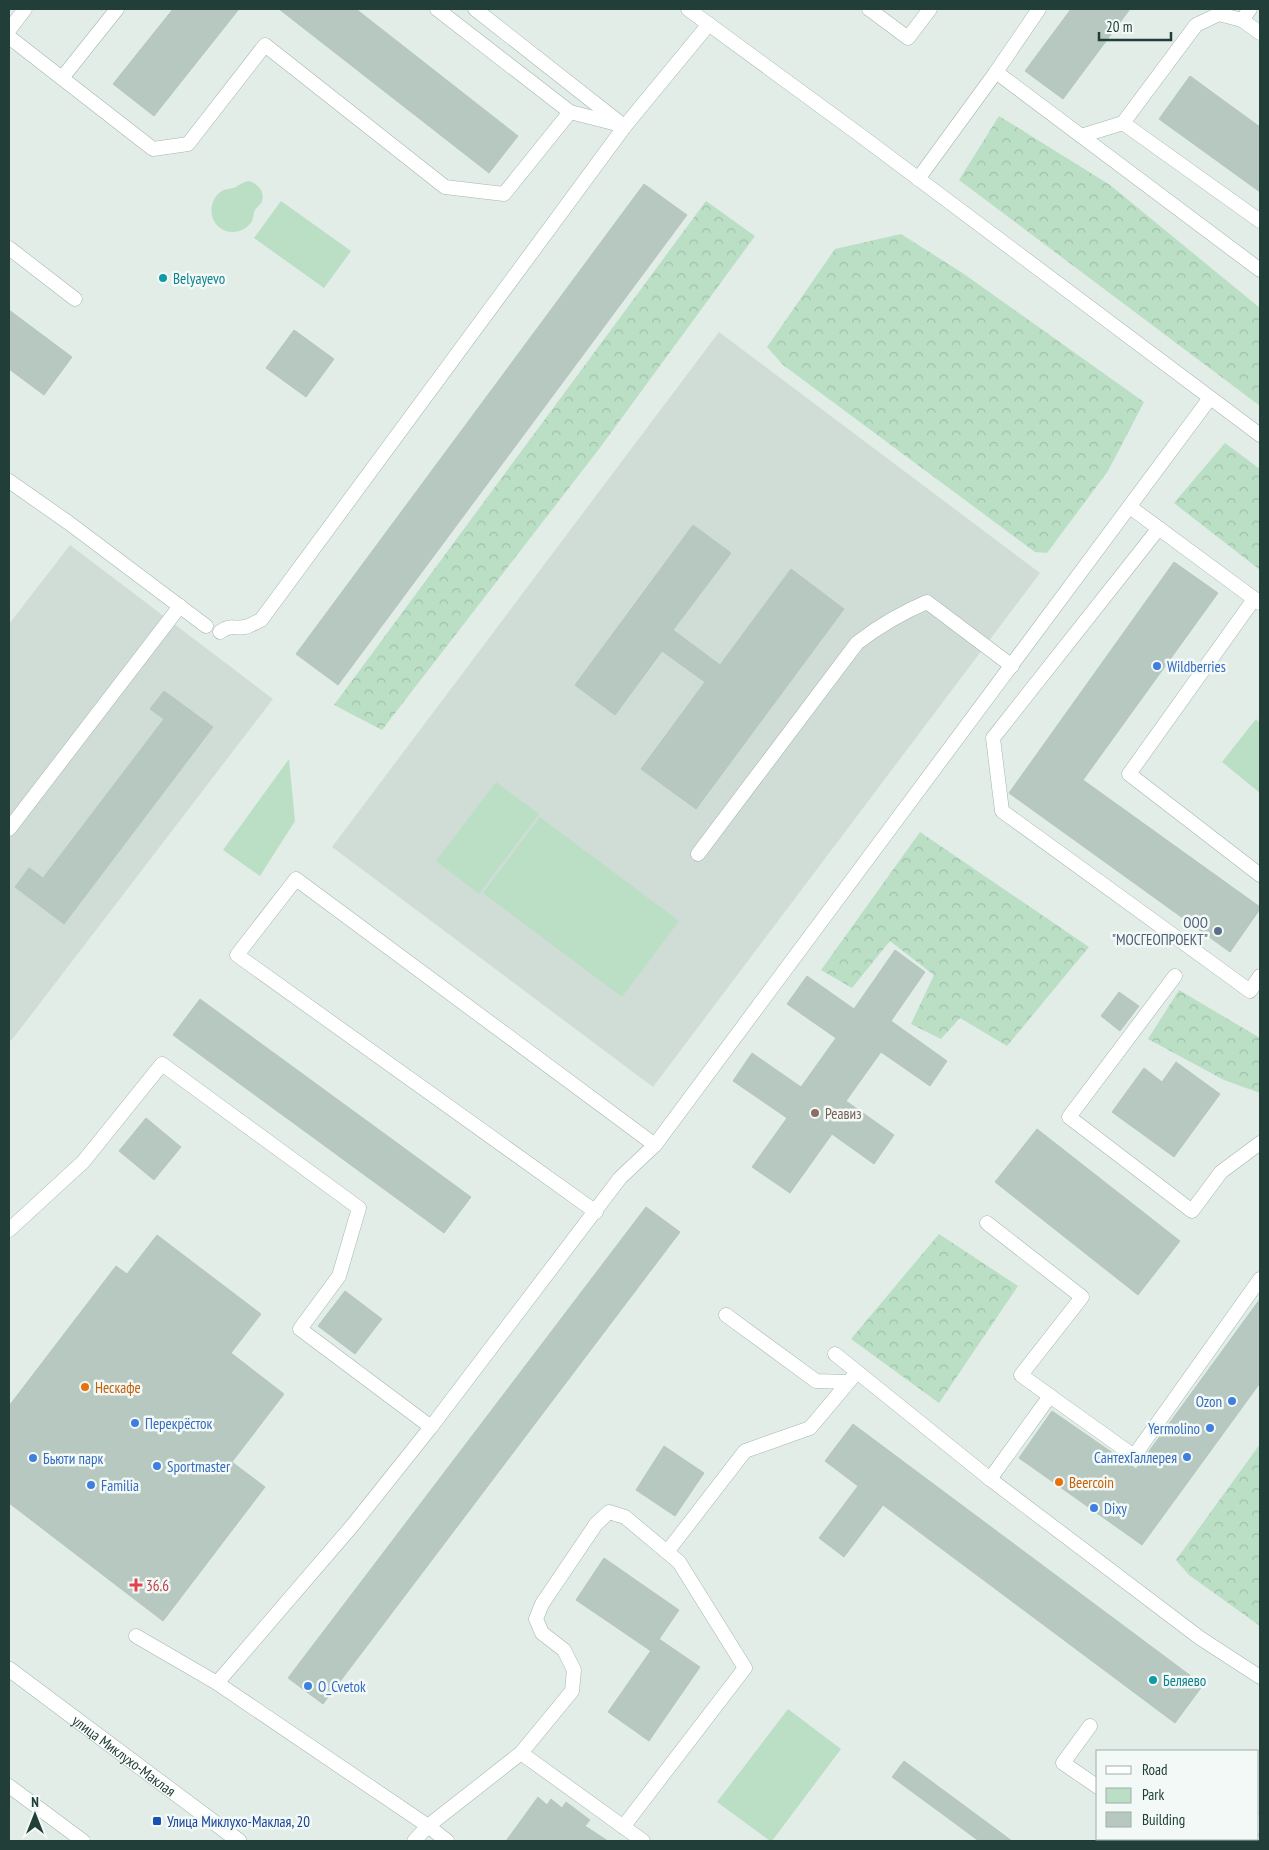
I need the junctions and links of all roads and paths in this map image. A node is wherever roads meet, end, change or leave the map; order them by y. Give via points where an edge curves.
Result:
1 (25, 9) edge
2 (117, 9) edge
3 (437, 9) edge
4 (475, 9) edge
5 (688, 9) edge
6 (869, 9) edge
7 (930, 9) edge
8 (1039, 9) edge
9 (1246, 14) edge
10 (709, 24) junction
11 (9, 30) edge
12 (1260, 33) edge
13 (9, 37) edge
14 (996, 72) junction
15 (62, 78) junction
16 (570, 112) junction
17 (1123, 123) junction
18 (625, 126) junction
19 (1081, 136) junction
20 (918, 179) junction
21 (1260, 221) edge
22 (9, 248) edge
23 (1260, 270) edge
24 (74, 299) dead end
25 (1210, 398) junction
26 (1260, 435) edge
27 (9, 480) edge
28 (1130, 507) junction
29 (1159, 528) junction
30 (1257, 601) edge
31 (180, 606) junction
32 (206, 626) dead end
33 (220, 632) dead end
34 (1012, 666) junction
35 (9, 829) edge
36 (698, 854) dead end
37 (1260, 875) edge
38 (1175, 976) dead end
39 (1260, 976) edge
40 (1255, 994) edge
41 (1260, 1143) edge
42 (655, 1145) junction
43 (596, 1212) junction
44 (987, 1223) dead end
45 (9, 1230) edge
46 (1260, 1279) edge
47 (726, 1315) dead end
48 (835, 1354) dead end
49 (852, 1377) junction
50 (1050, 1396) junction
51 (431, 1427) junction
52 (990, 1479) junction
53 (668, 1552) junction
54 (136, 1636) dead end
55 (9, 1669) edge
56 (1260, 1677) edge
57 (217, 1683) junction
58 (1090, 1726) dead end
59 (521, 1753) junction
60 (9, 1786) edge
61 (1096, 1786) edge
62 (428, 1826) junction
63 (623, 1827) junction
64 (83, 1841) edge
65 (239, 1841) edge
66 (414, 1841) edge
67 (447, 1841) edge
68 (643, 1841) edge

1 - 11 lane
2 - 15 lane
3 - 16 lane
4 - 18 lane
5 - 10 lane
6 - 7 lane via 908,38
8 - 14 lane
9 - 12 lane
9 - 17 lane via 1219,14 1196,25
10 - 18 lane
10 - 20 lane
13 - 15 lane
14 - 19 lane
14 - 20 lane
15 - 16 lane via 153,148 188,144 265,45 445,187 504,194
16 - 18 lane
17 - 19 lane
17 - 21 lane
18 - 33 lane via 261,620
19 - 23 lane
20 - 25 lane
22 - 24 lane
25 - 26 lane
25 - 28 lane
27 - 31 lane
28 - 29 lane
28 - 34 lane
29 - 30 lane
29 - 40 lane via 993,738 1002,811
30 - 37 lane via 1129,774
31 - 32 lane
31 - 35 lane
34 - 36 lane via 927,602 900,614 857,643
34 - 42 lane
38 - 41 lane via 1069,1117 1192,1211 1221,1172
39 - 40 lane
42 - 43 lane via 620,1178
42 - 43 lane via 296,879 237,955
43 - 51 lane
44 - 50 lane via 1082,1297 1021,1375
45 - 51 lane via 83,1162 162,1064 359,1208 339,1276 300,1329
46 - 50 lane via 1134,1456
47 - 49 lane via 816,1381
48 - 49 lane
49 - 52 lane
49 - 53 lane via 810,1428 745,1451
50 - 52 lane
51 - 57 lane via 352,1526
52 - 56 lane via 1200,1638
53 - 59 lane via 625,1517 609,1512 596,1524 542,1604 536,1619 542,1633 564,1650 574,1670 572,1692
53 - 63 lane via 679,1562 745,1668
54 - 57 lane
55 - 65 main road, улица Миклухо-Маклая
57 - 62 lane
58 - 61 lane via 1063,1763
59 - 62 lane
59 - 63 lane
60 - 64 lane
62 - 66 lane
62 - 67 lane
63 - 68 lane

